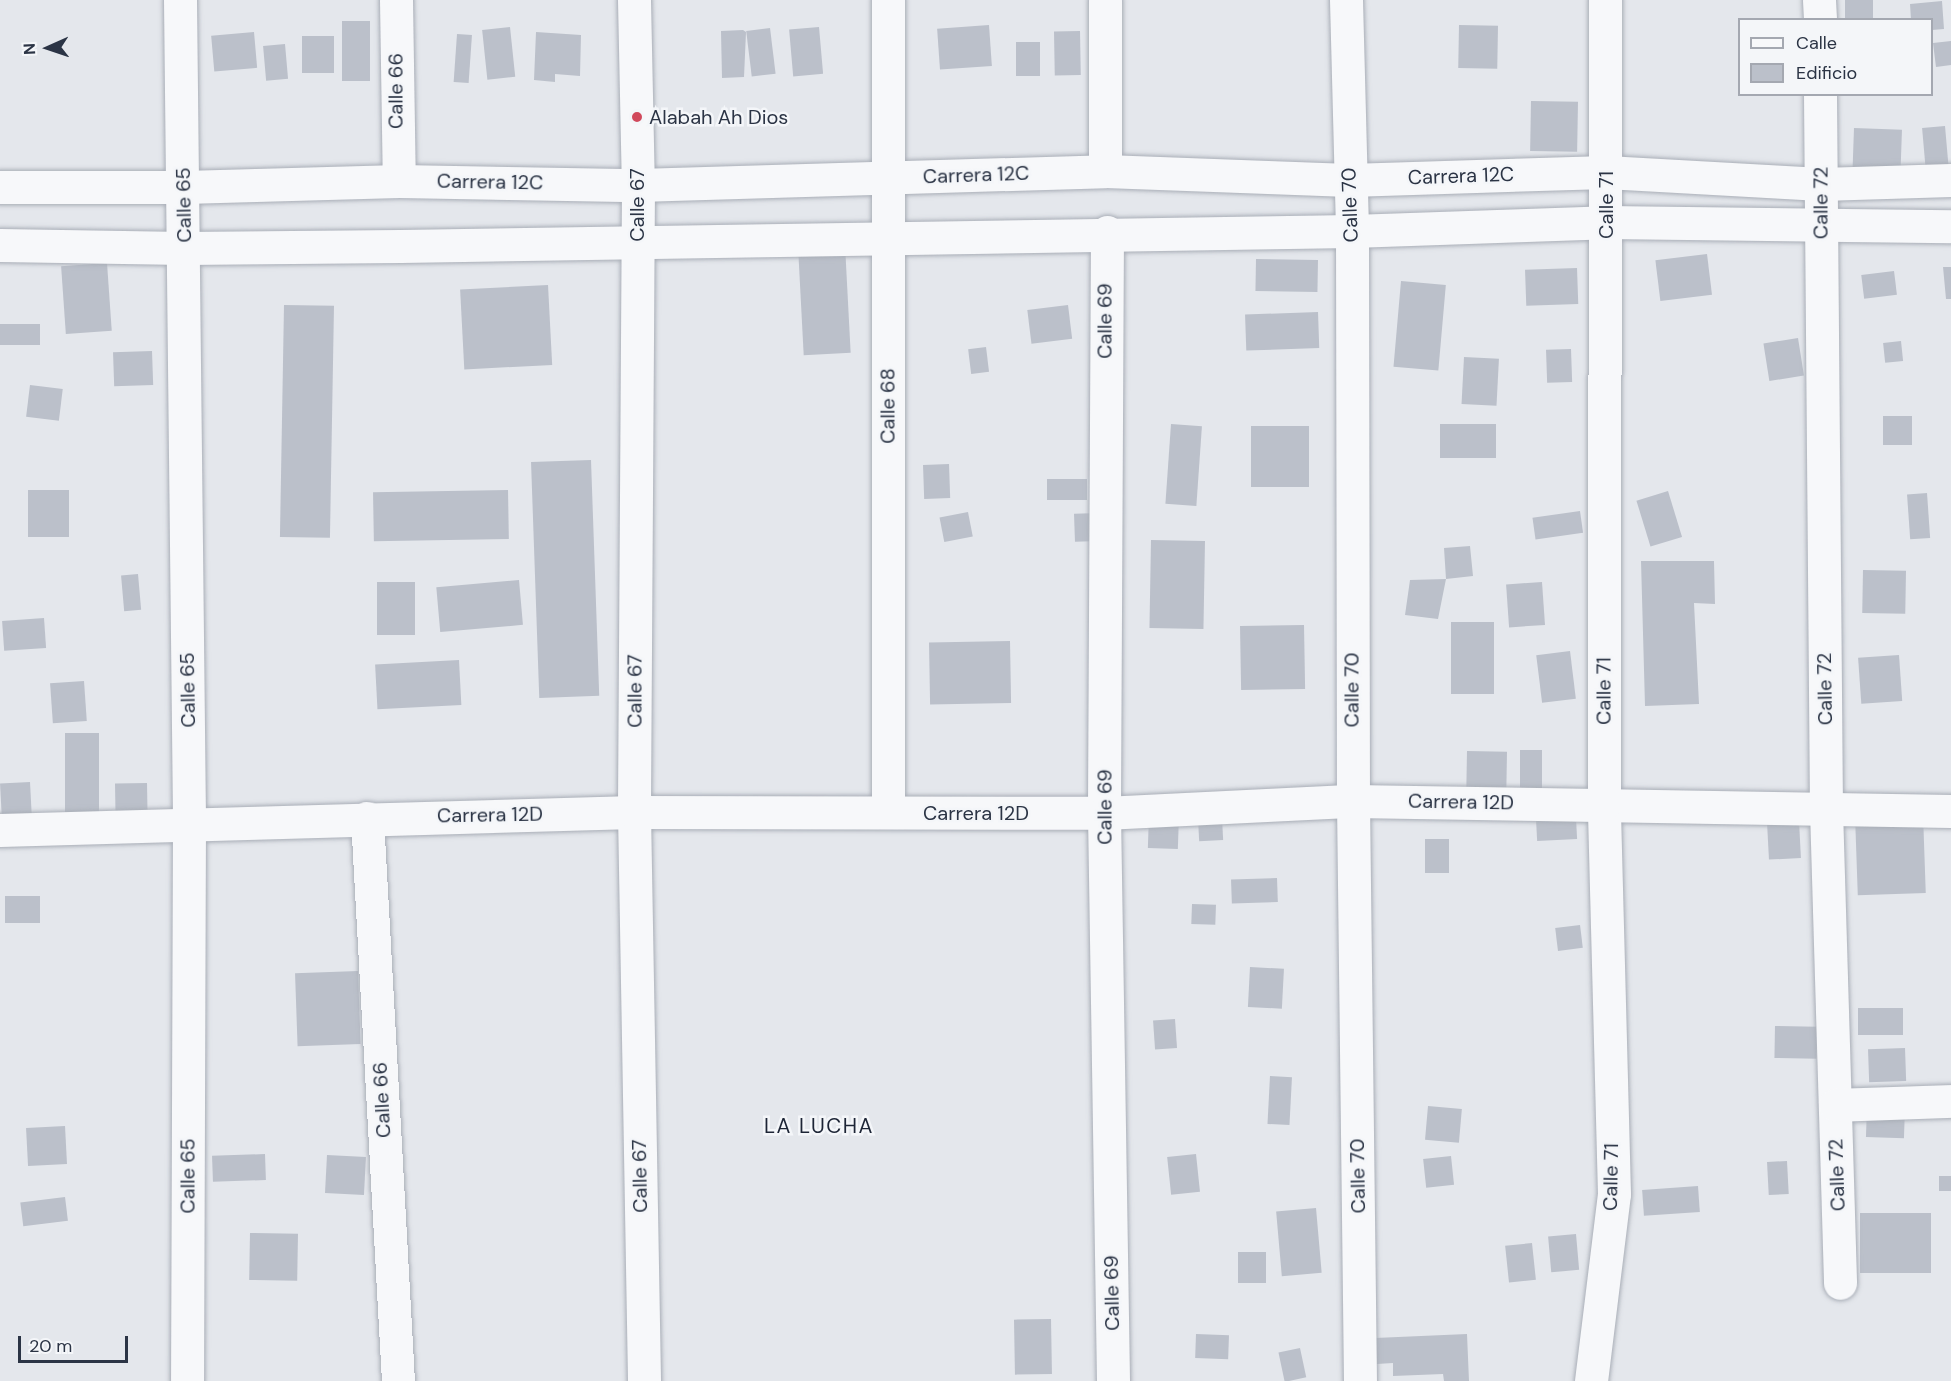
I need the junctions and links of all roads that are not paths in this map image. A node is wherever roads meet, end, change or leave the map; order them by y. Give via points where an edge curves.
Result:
1 (180, 0) edge
2 (396, 0) edge
3 (634, 0) edge
4 (888, 0) edge
5 (1106, 0) edge
6 (1346, 0) edge
7 (1605, 0) edge
8 (1819, 0) edge
9 (1820, 18) edge
10 (1820, 96) edge
11 (1105, 171) junction
12 (1606, 172) junction
13 (885, 178) junction
14 (1349, 180) junction
15 (1951, 180) edge
16 (399, 181) junction
17 (638, 184) junction
18 (1821, 184) junction
19 (0, 187) edge
20 (184, 187) junction
21 (1606, 222) junction
22 (1820, 226) junction
23 (1951, 226) edge
24 (1352, 231) junction
25 (1107, 232) junction
26 (888, 237) junction
27 (638, 242) junction
28 (0, 245) edge
29 (184, 248) junction
30 (1353, 801) junction
31 (1604, 804) junction
32 (1826, 809) junction
33 (1951, 811) edge
34 (634, 812) junction
35 (888, 812) junction
36 (1104, 813) junction
37 (367, 818) junction
38 (189, 822) junction
39 (0, 830) edge
40 (1951, 1101) edge
41 (1835, 1105) junction
42 (1840, 1283) dead end
43 (186, 1381) edge
44 (398, 1381) edge
45 (644, 1381) edge
46 (1113, 1381) edge
47 (1360, 1381) edge
48 (1591, 1381) edge

1 - 20 street, Calle 65
2 - 16 street, Calle 66
3 - 17 street, Calle 67
4 - 13 street, Calle 68
5 - 11 street
6 - 14 street, Calle 70
7 - 12 street, Calle 71
8 - 9 street
10 - 18 street, Calle 72
11 - 13 street, Carrera 12C
11 - 14 street, Carrera 12C
12 - 14 street, Carrera 12C
12 - 18 street, Carrera 12C
12 - 21 street, Calle 71
13 - 17 street, Carrera 12C
13 - 26 street, Calle 68
14 - 24 street, Calle 70
15 - 18 street, Carrera 12C
16 - 17 street, Carrera 12C
16 - 20 street, Carrera 12C
17 - 27 street, Calle 67
18 - 22 street, Calle 72
19 - 20 street, Carrera 12C
20 - 29 street, Calle 65
21 - 22 street
21 - 24 street
21 - 31 street, Calle 71
22 - 23 street
22 - 32 street, Calle 72
24 - 25 street
24 - 30 street, Calle 70
25 - 26 street
25 - 36 street, Calle 69
26 - 27 street
26 - 35 street, Calle 68
27 - 29 street
27 - 34 street, Calle 67
28 - 29 street
29 - 38 street, Calle 65
30 - 31 street, Carrera 12D
30 - 36 street, Carrera 12D
30 - 47 street, Calle 70
31 - 32 street, Carrera 12D
31 - 48 street, Calle 71 via 1614,1194
32 - 33 street, Carrera 12D
32 - 41 street, Calle 72
34 - 35 street, Carrera 12D
34 - 37 street, Carrera 12D
34 - 45 street, Calle 67
35 - 36 street, Carrera 12D
36 - 46 street, Calle 69
37 - 38 street, Carrera 12D
37 - 44 street, Calle 66
38 - 39 street, Carrera 12D
38 - 43 street, Calle 65
40 - 41 street
41 - 42 street, Calle 72

